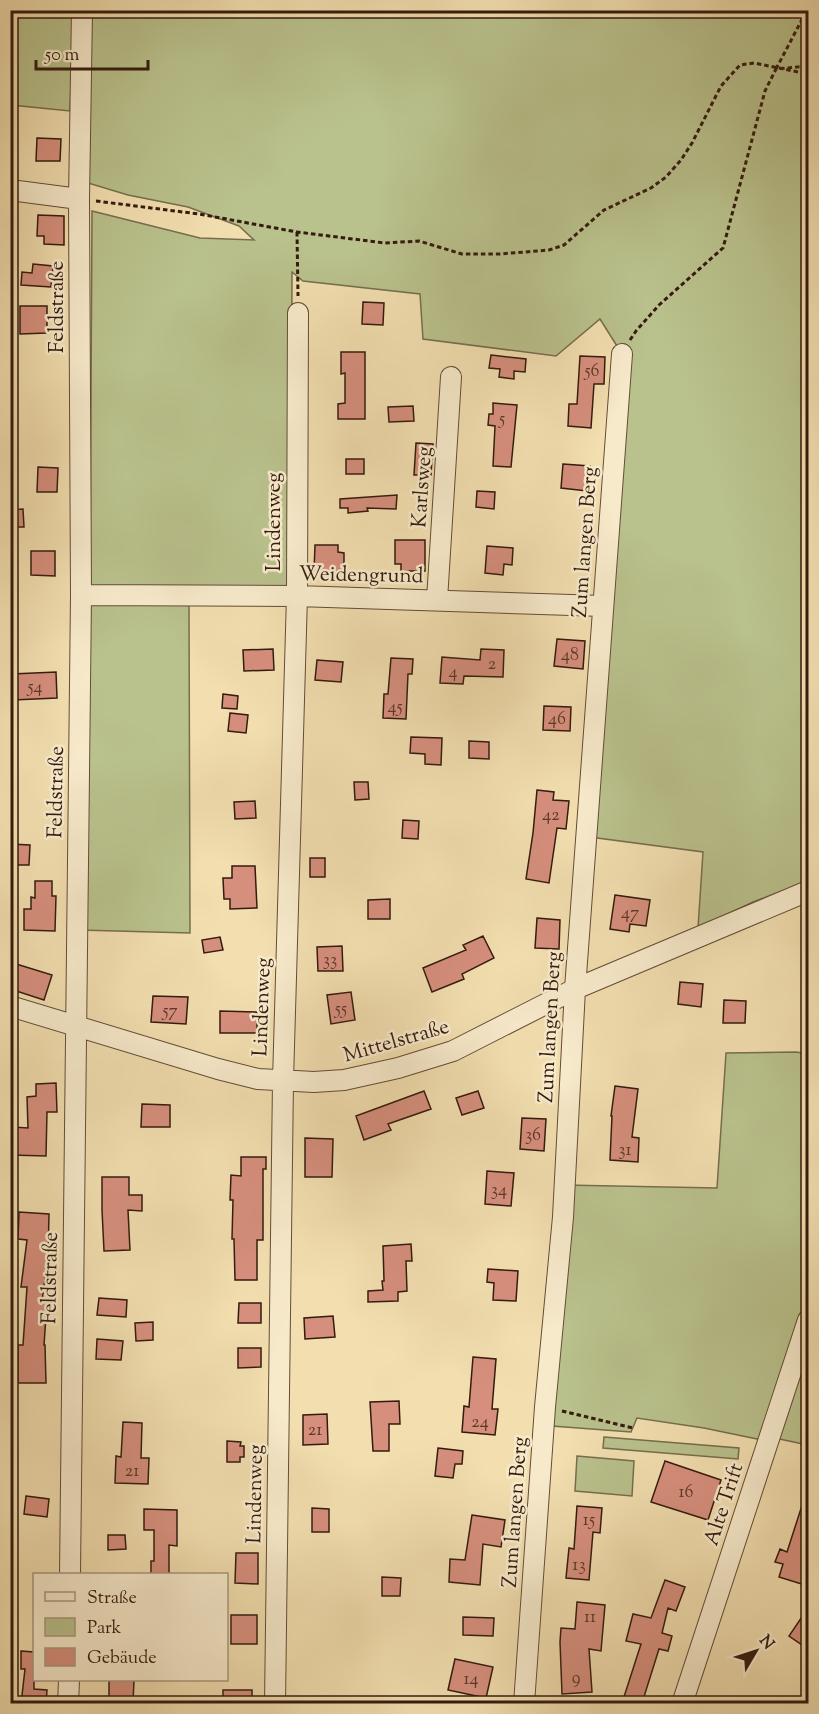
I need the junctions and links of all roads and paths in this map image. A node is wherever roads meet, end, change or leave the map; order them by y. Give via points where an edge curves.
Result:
1 (82, 10) edge
2 (807, 10) edge
3 (808, 66) edge
4 (776, 69) junction
5 (808, 74) edge
6 (10, 190) edge
7 (79, 199) junction
8 (297, 232) junction
9 (298, 313) joint
10 (622, 354) joint
11 (452, 377) dead end
12 (81, 595) junction
13 (297, 596) junction
14 (437, 600) junction
15 (603, 606) junction
16 (808, 891) edge
17 (575, 989) junction
18 (10, 1006) edge
19 (76, 1025) junction
20 (283, 1081) junction
21 (808, 1320) edge
22 (545, 1407) junction
23 (633, 1428) dead end
24 (70, 1573) edge
25 (69, 1681) edge
26 (68, 1704) edge
27 (275, 1704) edge
28 (524, 1704) edge
29 (682, 1704) edge

1 - 7 street, Feldstraße
2 - 4 path
3 - 4 path
4 - 5 path
4 - 8 path via 754,63 740,65 721,86 692,143 666,177 604,210 564,245 549,250 462,254 419,241 385,243
4 - 10 path via 765,91 723,248 659,305
6 - 7 street
7 - 8 path via 199,214
7 - 12 street, Feldstraße
8 - 9 path
9 - 13 street, Lindenweg
10 - 15 street, Zum langen Berg
11 - 14 street, Karlsweg
12 - 13 street, Weidengrund
12 - 19 street, Feldstraße
13 - 14 street, Weidengrund
13 - 20 street, Lindenweg
14 - 15 street, Weidengrund
15 - 17 street, Zum langen Berg
16 - 17 street, Mittelstraße
17 - 20 street, Mittelstraße via 453,1051 344,1080
17 - 22 street, Zum langen Berg via 562,1216
18 - 19 street, Mittelstraße
19 - 20 street, Mittelstraße via 218,1069
19 - 24 street, Feldstraße
20 - 27 street, Lindenweg
21 - 29 street, Alte Trift
22 - 23 path
22 - 28 street, Zum langen Berg
25 - 26 street

